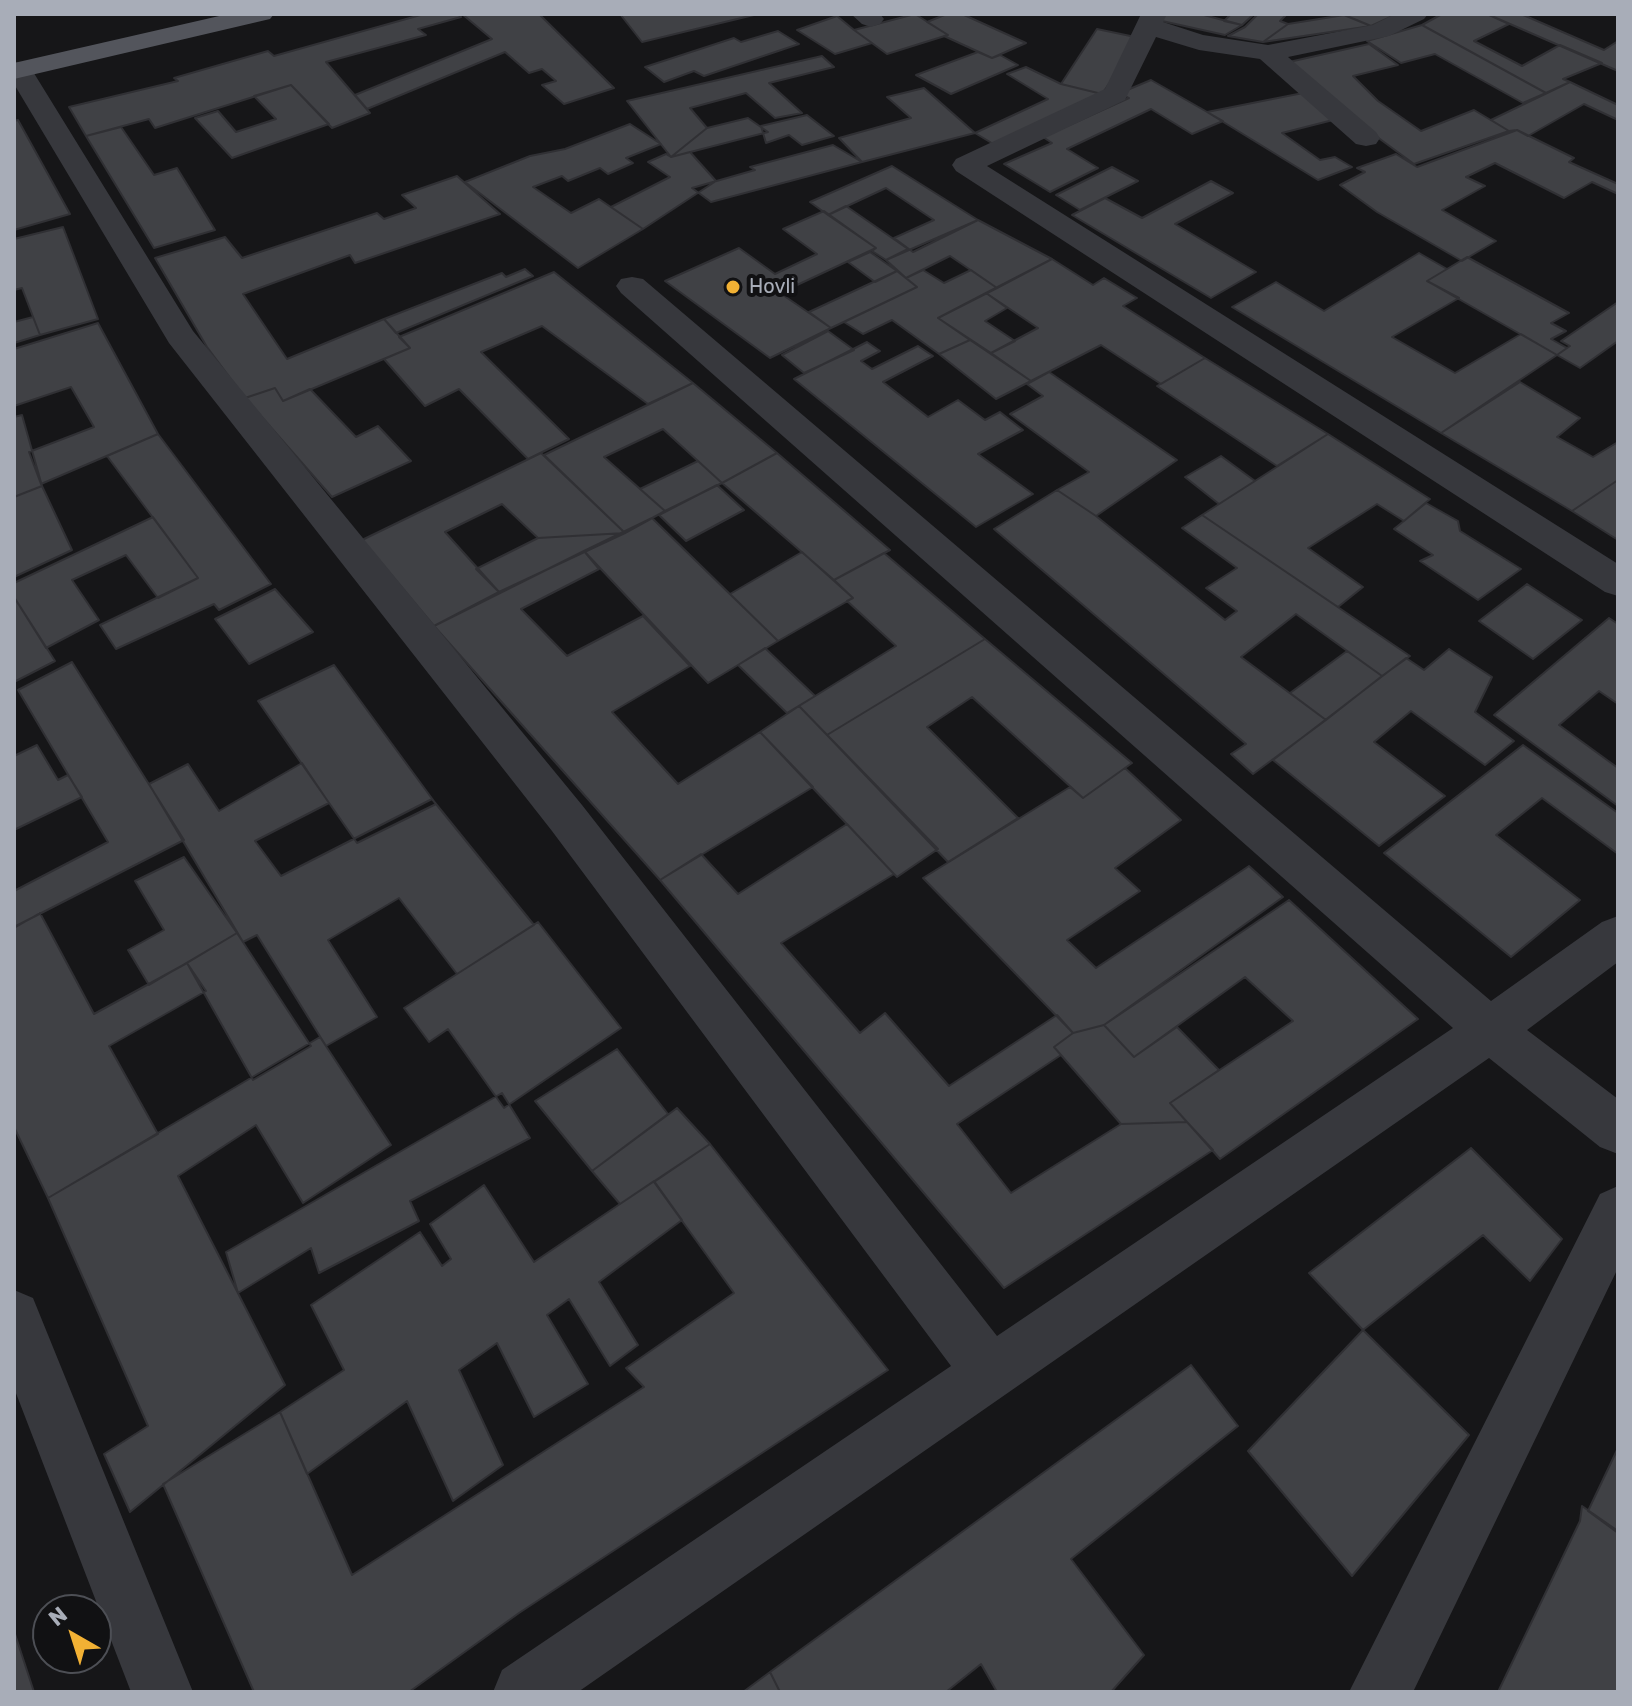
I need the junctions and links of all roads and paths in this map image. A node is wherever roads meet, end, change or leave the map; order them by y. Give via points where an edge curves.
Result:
1 (261, 14) edge
2 (1415, 14) edge
3 (1151, 20) edge
4 (1268, 53) junction
5 (17, 70) edge
6 (1366, 138) dead end
7 (632, 286) dead end
8 (1618, 582) edge
9 (1618, 936) edge
10 (1490, 1030) junction
11 (1618, 1130) edge
12 (1618, 1212) edge
13 (14, 1317) edge
14 (990, 1372) junction
15 (162, 1692) edge
16 (524, 1692) edge
17 (1380, 1692) edge

1 - 5 main road
2 - 4 street via 1380,31
3 - 4 street via 1199,42
3 - 8 street via 1116,94 966,165
4 - 6 street
5 - 14 street via 180,336 567,818
7 - 10 street
9 - 10 street
10 - 11 street
10 - 14 street
12 - 17 street
13 - 15 street
14 - 16 street

